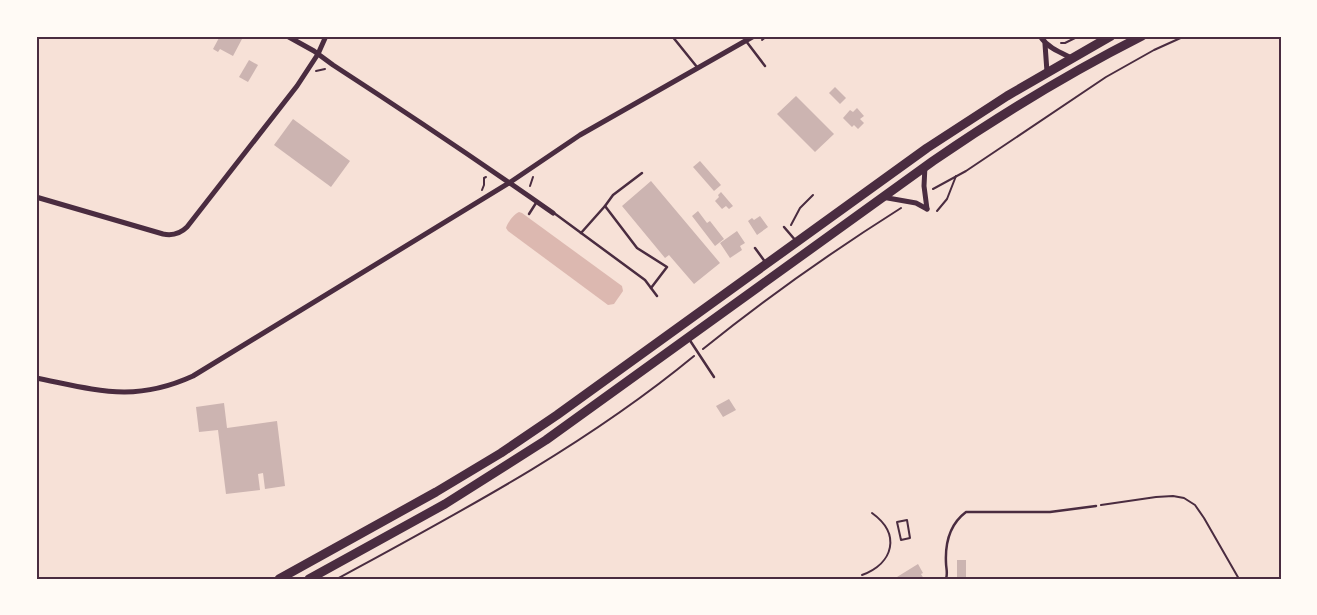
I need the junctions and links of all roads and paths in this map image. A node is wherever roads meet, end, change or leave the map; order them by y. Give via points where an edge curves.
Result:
1 (287, 36) edge
2 (326, 36) edge
3 (672, 36) edge
4 (754, 36) edge
5 (1040, 36) edge
6 (1078, 36) edge
7 (1111, 36) edge
8 (1142, 36) edge
9 (1185, 36) edge
10 (746, 41) junction
11 (1045, 43) junction
12 (1058, 43) dead end
13 (318, 54) junction
14 (1072, 58) junction
15 (333, 65) junction
16 (765, 66) dead end
17 (698, 68) junction
18 (1046, 72) junction
19 (312, 73) dead end
20 (925, 166) junction
21 (494, 172) junction
22 (642, 173) dead end
23 (956, 176) junction
24 (509, 184) junction
25 (928, 192) dead end
26 (813, 195) dead end
27 (36, 196) edge
28 (881, 197) junction
29 (537, 202) junction
30 (476, 204) junction
31 (907, 205) dead end
32 (604, 206) junction
33 (937, 211) dead end
34 (553, 212) joint
35 (529, 214) dead end
36 (784, 226) dead end
37 (788, 231) junction
38 (581, 233) junction
39 (796, 242) junction
40 (755, 248) dead end
41 (766, 263) junction
42 (651, 288) junction
43 (658, 296) dead end
44 (688, 337) junction
45 (699, 352) junction
46 (714, 377) dead end
47 (36, 378) edge
48 (1096, 506) joint
49 (872, 513) dead end
50 (906, 520) joint
51 (862, 575) dead end
52 (280, 579) edge
53 (309, 579) edge
54 (337, 579) edge
55 (946, 579) edge
56 (1239, 579) edge

1 - 13 street
2 - 13 street
3 - 17 lane
4 - 10 street
5 - 11 street
6 - 12 path
7 - 14 main road
8 - 20 main road via 1012,109
9 - 23 path via 1091,86
10 - 16 lane
10 - 17 street
11 - 14 street
11 - 18 street
13 - 15 street
13 - 27 street via 290,96 183,231 176,235 163,234
14 - 18 main road
15 - 19 path via 330,70
15 - 21 street
17 - 24 street via 580,135
18 - 39 main road via 952,131
20 - 28 main road
20 - 28 street via 927,209 916,203
21 - 24 street
21 - 30 path via 484,178 480,193 472,198
22 - 32 lane via 613,194
23 - 25 path
23 - 33 path
24 - 29 street
24 - 30 street
26 - 37 path via 800,208
28 - 44 main road
29 - 34 street
29 - 35 lane
30 - 47 street via 206,369 176,383 152,390 114,392
31 - 45 path via 728,328
32 - 38 lane
32 - 42 lane via 638,248 666,267
34 - 38 lane
36 - 37 lane
37 - 39 lane
38 - 42 lane via 645,280
39 - 41 main road
40 - 41 lane
41 - 52 main road via 501,453
42 - 43 lane
44 - 45 lane
44 - 53 main road via 493,475
45 - 46 lane
45 - 54 path via 590,433
48 - 55 lane via 1050,512 966,512 958,518 947,539
48 - 56 path via 1156,497 1184,498 1199,512
49 - 51 path via 887,529 889,550 880,565
50 - 50 path via 910,538 901,540 897,522

